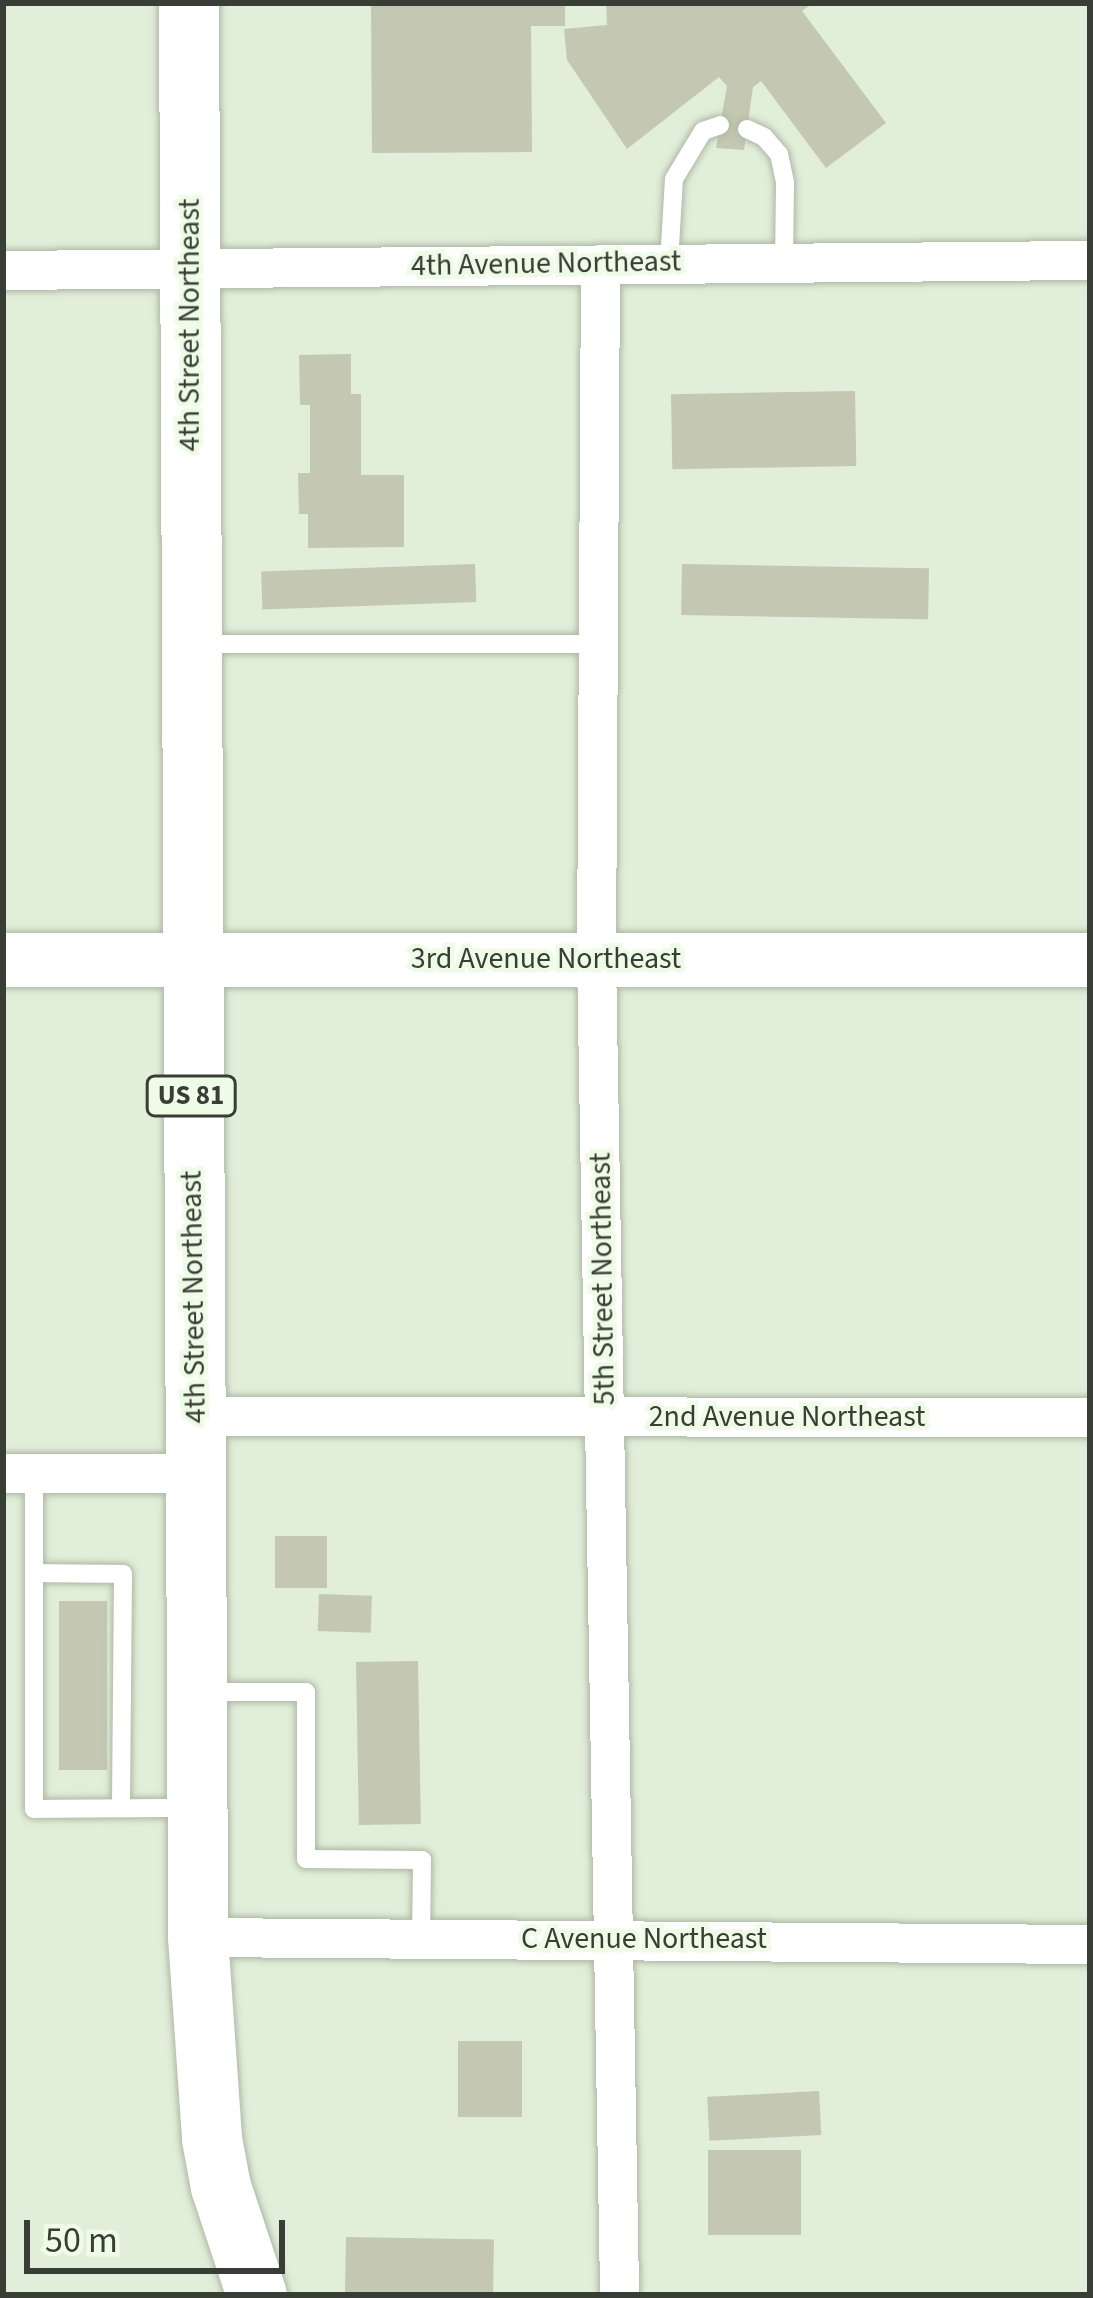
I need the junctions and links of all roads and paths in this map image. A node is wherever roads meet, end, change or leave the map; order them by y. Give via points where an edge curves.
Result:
1 (189, 3) edge
2 (720, 124) dead end
3 (747, 129) dead end
4 (1090, 260) edge
5 (784, 262) junction
6 (669, 263) junction
7 (600, 264) junction
8 (190, 267) junction
9 (3, 269) edge
10 (190, 644) junction
11 (598, 644) junction
12 (596, 958) junction
13 (3, 960) edge
14 (1090, 960) edge
15 (190, 961) junction
16 (606, 1417) junction
17 (1090, 1417) edge
18 (196, 1444) junction
19 (18, 1473) edge
20 (34, 1573) junction
21 (197, 1692) junction
22 (121, 1808) junction
23 (197, 1808) junction
24 (198, 1937) junction
25 (421, 1938) junction
26 (617, 1938) junction
27 (1090, 1944) edge
28 (257, 2295) edge
29 (619, 2295) edge

1 - 8 main road, 4th Street Northeast / US 81
2 - 6 lane via 703,131 674,179
3 - 5 lane via 779,154
4 - 5 street, 4th Avenue Northeast
5 - 6 street, 4th Avenue Northeast
6 - 7 street, 4th Avenue Northeast
7 - 8 street, 4th Avenue Northeast
7 - 11 street, 5th Street Northeast
8 - 9 street, 4th Avenue Northeast
8 - 10 main road, 4th Street Northeast / US 81
10 - 11 lane
10 - 15 main road, 4th Street Northeast / US 81
11 - 12 street, 5th Street Northeast
12 - 14 street, 3rd Avenue Northeast
12 - 15 street, 3rd Avenue Northeast
12 - 16 street, 5th Street Northeast
13 - 15 street, 3rd Avenue Northeast
15 - 18 main road, 4th Street Northeast / US 81
16 - 17 street, 2nd Avenue Northeast
16 - 18 street, 2nd Avenue Northeast
16 - 26 street, 5th Street Northeast
18 - 19 street, 2nd Avenue Northeast
18 - 21 main road, 4th Street Northeast / US 81
19 - 20 lane
20 - 22 lane via 34,1809
20 - 22 lane via 123,1574
21 - 23 main road, 4th Street Northeast / US 81
21 - 25 lane via 306,1692 306,1859 422,1860
22 - 23 lane
23 - 24 main road, 4th Street Northeast / US 81
24 - 25 street, C Avenue Northeast
24 - 28 main road, 4th Street Northeast / US 81 via 212,2139
25 - 26 street, C Avenue Northeast
26 - 27 street, C Avenue Northeast
26 - 29 street, 5th Street Northeast

